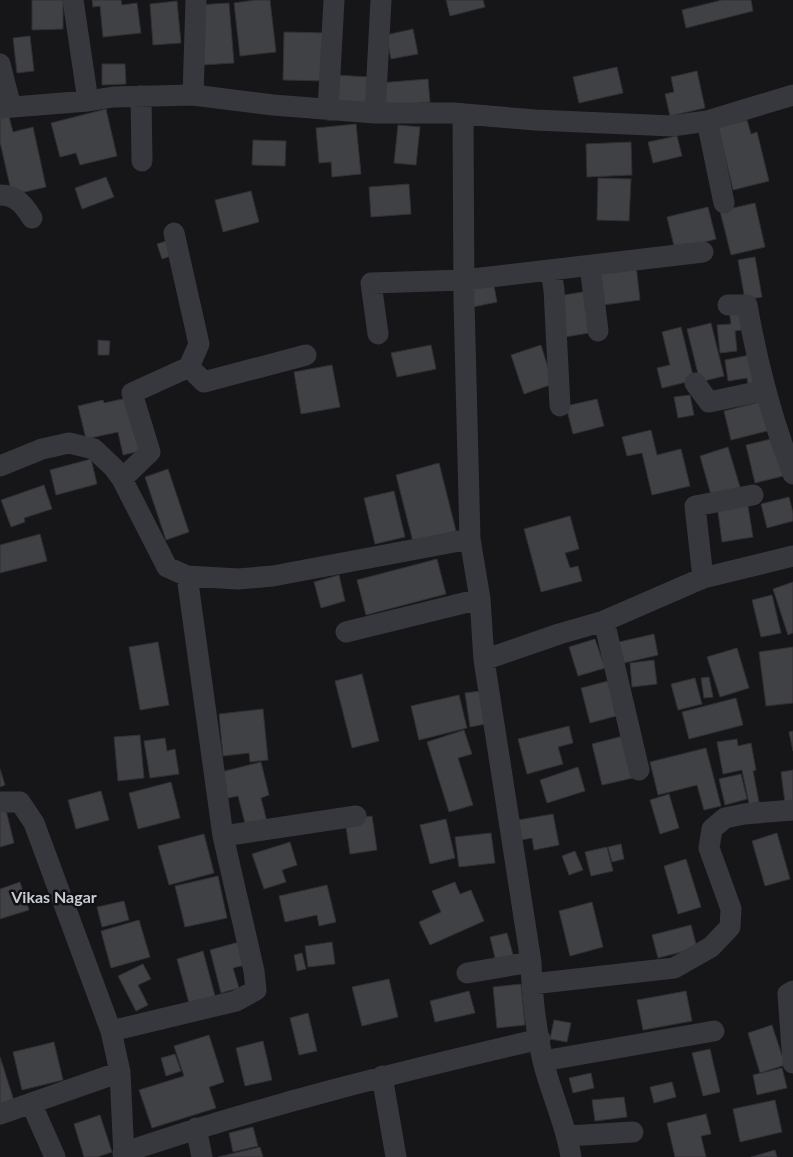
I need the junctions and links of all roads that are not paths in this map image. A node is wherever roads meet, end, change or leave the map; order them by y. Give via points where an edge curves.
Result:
1 (73, 0) edge
2 (196, 0) edge
3 (334, 0) edge
4 (382, 0) edge
5 (0, 64) edge
6 (793, 95) edge
7 (140, 96) junction
8 (193, 96) junction
9 (88, 101) junction
10 (5, 107) edge
11 (328, 110) junction
12 (375, 114) junction
13 (463, 114) junction
14 (707, 121) junction
15 (142, 161) dead end
16 (0, 195) edge
17 (724, 202) dead end
18 (32, 218) dead end
19 (174, 233) dead end
20 (703, 252) dead end
21 (590, 266) junction
22 (551, 271) junction
23 (464, 280) junction
24 (728, 305) dead end
25 (598, 331) dead end
26 (378, 334) dead end
27 (306, 355) dead end
28 (189, 367) junction
29 (695, 383) dead end
30 (766, 390) junction
31 (560, 406) dead end
32 (788, 446) edge
33 (0, 466) edge
34 (793, 474) edge
35 (122, 479) junction
36 (754, 495) dead end
37 (470, 539) junction
38 (793, 556) edge
39 (187, 576) junction
40 (703, 578) junction
41 (480, 599) junction
42 (604, 621) junction
43 (346, 632) dead end
44 (484, 660) junction
45 (639, 770) dead end
46 (0, 802) edge
47 (793, 810) edge
48 (356, 816) dead end
49 (223, 836) junction
50 (531, 962) junction
51 (467, 973) dead end
52 (532, 984) junction
53 (793, 991) edge
54 (111, 1032) junction
55 (714, 1032) dead end
56 (540, 1039) junction
57 (543, 1061) junction
58 (793, 1063) edge
59 (120, 1072) junction
60 (382, 1076) junction
61 (32, 1103) junction
62 (0, 1114) edge
63 (196, 1128) junction
64 (634, 1132) dead end
65 (568, 1136) junction
66 (124, 1155) edge
67 (55, 1157) edge
68 (202, 1157) edge
69 (396, 1157) edge
70 (571, 1157) edge

1 - 9 street
2 - 8 street
3 - 11 street
4 - 12 street
5 - 10 street
6 - 14 street
7 - 8 street
7 - 9 street via 113,96
7 - 15 street
8 - 11 street
9 - 10 street
11 - 12 street
12 - 13 street
13 - 14 street via 672,126
13 - 23 street
14 - 17 street
16 - 18 street via 24,204
19 - 28 street via 199,344
20 - 21 street
21 - 22 street
21 - 25 street
22 - 23 street
22 - 31 street
23 - 26 street via 371,283
23 - 37 street
24 - 30 street via 747,305
27 - 28 street via 204,382
28 - 35 street via 132,393 150,452
29 - 30 street via 709,402
30 - 32 street
32 - 34 street
33 - 35 street via 69,442 94,449
35 - 39 street via 167,567
36 - 40 street via 695,506
37 - 39 street via 273,576 238,579
37 - 41 street
38 - 40 street
39 - 49 street
40 - 42 street
41 - 43 street
41 - 44 street
42 - 44 street
42 - 45 street
44 - 50 street
46 - 54 street via 20,802 34,823
47 - 52 street via 725,818 712,829 709,848 731,910 730,927 711,947 674,968
48 - 49 street
49 - 54 street via 256,990 236,1001
50 - 51 street
50 - 52 street
52 - 56 street
53 - 58 street via 788,994
54 - 59 street
55 - 57 street
56 - 57 street
56 - 60 street
57 - 65 street
59 - 61 street
59 - 66 street
60 - 63 street
60 - 69 street
61 - 62 street
61 - 67 street
63 - 66 street
63 - 68 street
64 - 65 street
65 - 70 street

